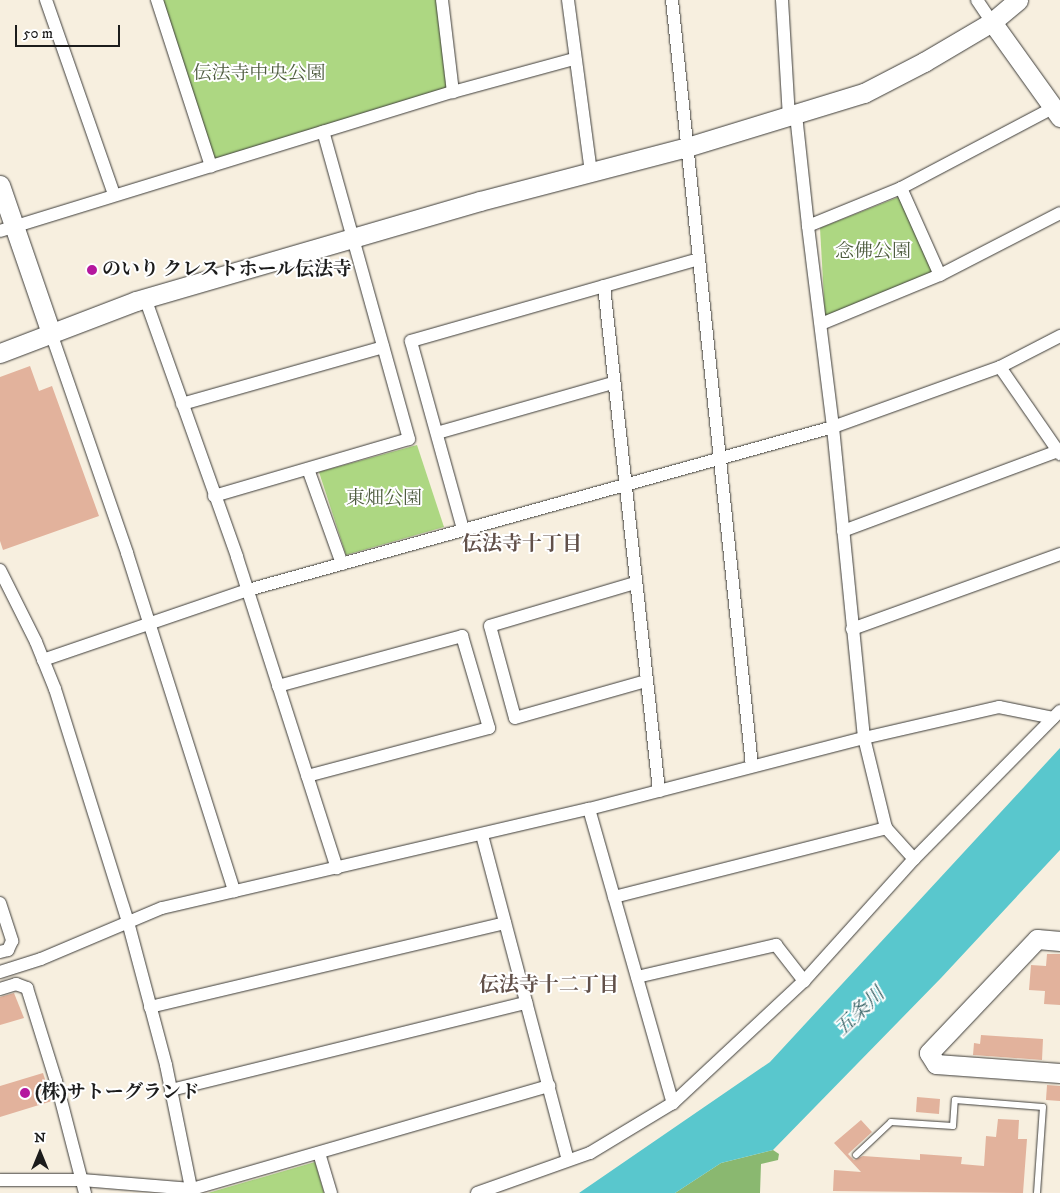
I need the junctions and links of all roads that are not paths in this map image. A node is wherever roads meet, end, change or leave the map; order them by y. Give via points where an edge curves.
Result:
1 (46, 0) edge
2 (157, 0) edge
3 (442, 0) edge
4 (568, 0) edge
5 (672, 0) edge
6 (782, 0) edge
7 (977, 0) edge
8 (1018, 0) edge
9 (992, 22) junction
10 (574, 59) junction
11 (453, 92) junction
12 (1057, 112) edge
13 (792, 116) junction
14 (323, 132) junction
15 (687, 147) junction
16 (211, 166) junction
17 (592, 172) junction
18 (0, 185) edge
19 (901, 188) junction
20 (114, 194) junction
21 (1060, 213) edge
22 (808, 226) junction
23 (7, 228) edge
24 (352, 238) junction
25 (698, 259) junction
26 (940, 275) junction
27 (604, 286) junction
28 (145, 298) junction
29 (821, 324) junction
30 (51, 333) junction
31 (1060, 336) edge
32 (383, 347) junction
33 (0, 353) edge
34 (1000, 367) junction
35 (613, 383) junction
36 (182, 404) junction
37 (833, 427) junction
38 (437, 433) junction
39 (1059, 452) edge
40 (720, 461) junction
41 (308, 469) junction
42 (624, 486) junction
43 (214, 496) junction
44 (463, 530) junction
45 (842, 531) junction
46 (1060, 554) edge
47 (342, 564) junction
48 (0, 570) edge
49 (636, 583) junction
50 (248, 590) junction
51 (149, 622) junction
52 (852, 629) junction
53 (43, 660) junction
54 (646, 681) junction
55 (278, 686) junction
56 (1057, 714) edge
57 (864, 738) junction
58 (752, 766) junction
59 (307, 776) junction
60 (659, 791) junction
61 (589, 809) junction
62 (886, 828) junction
63 (482, 835) junction
64 (914, 860) junction
65 (337, 868) junction
66 (234, 891) junction
67 (614, 897) junction
68 (0, 903) edge
69 (128, 922) junction
70 (505, 923) junction
71 (1060, 941) edge
72 (0, 952) edge
73 (0, 972) edge
74 (637, 977) junction
75 (804, 981) junction
76 (0, 989) edge
77 (526, 1003) junction
78 (150, 1007) junction
79 (1060, 1073) edge
80 (548, 1086) junction
81 (171, 1090) junction
82 (673, 1104) junction
83 (319, 1152) junction
84 (856, 1155) dead end
85 (568, 1160) junction
86 (0, 1180) edge
87 (82, 1180) junction
88 (192, 1191) edge
89 (85, 1193) edge
90 (331, 1193) edge
91 (477, 1193) edge
92 (1037, 1193) edge

1 - 20 street
2 - 16 street
3 - 11 street
4 - 10 street
5 - 15 street
6 - 13 street
7 - 9 street
8 - 9 street
9 - 12 street
9 - 13 street via 864,93
10 - 11 street
10 - 17 street
11 - 14 street
12 - 19 street
13 - 15 street
13 - 22 street
14 - 16 street
14 - 24 street
15 - 17 street
15 - 25 street
16 - 20 street
17 - 24 street
18 - 23 street
19 - 22 street
19 - 26 street
20 - 23 street
21 - 26 street
22 - 29 street
23 - 30 street
24 - 28 street
24 - 32 street
25 - 27 street
25 - 40 street
26 - 29 street
27 - 35 street
27 - 38 street via 411,341
28 - 30 street
28 - 36 street
29 - 37 street
30 - 33 street
30 - 51 street
31 - 34 street
32 - 36 street
32 - 41 street via 409,439
34 - 37 street
34 - 39 street
35 - 38 street
35 - 42 street
36 - 43 street
37 - 40 street
37 - 45 street
38 - 44 street
39 - 45 street
40 - 42 street
40 - 58 street
41 - 43 street
41 - 47 street
42 - 44 street
42 - 49 street
43 - 50 street
44 - 47 street
45 - 52 street
46 - 52 street
47 - 50 street
48 - 53 street
49 - 54 street
49 - 54 street via 490,626 515,718
50 - 51 street
50 - 55 street
51 - 53 street
51 - 66 street
52 - 57 street
53 - 69 street
54 - 60 street
55 - 59 street
55 - 59 street via 462,636 489,728
56 - 57 street via 999,707
56 - 64 street
57 - 58 street
57 - 62 street
58 - 60 street
59 - 65 street
60 - 61 street
61 - 63 street
61 - 67 street
62 - 64 street
62 - 67 street
63 - 65 street
63 - 70 street
64 - 75 street
65 - 66 street
66 - 69 street via 162,908
67 - 74 street
68 - 72 street via 12,941 8,950
69 - 73 street
69 - 78 street
70 - 77 street
70 - 78 street
71 - 79 street via 1037,939 929,1054 936,1064
74 - 75 street via 776,945
74 - 82 street
75 - 82 street
76 - 87 street via 16,984 27,988
77 - 80 street
77 - 81 street
78 - 81 street
80 - 83 street
80 - 85 street
81 - 88 street
82 - 85 street via 622,1135
83 - 88 street
83 - 90 street
84 - 92 lane via 891,1122 953,1126 955,1100 1043,1107
85 - 91 street
86 - 87 street
87 - 88 street
87 - 89 street

